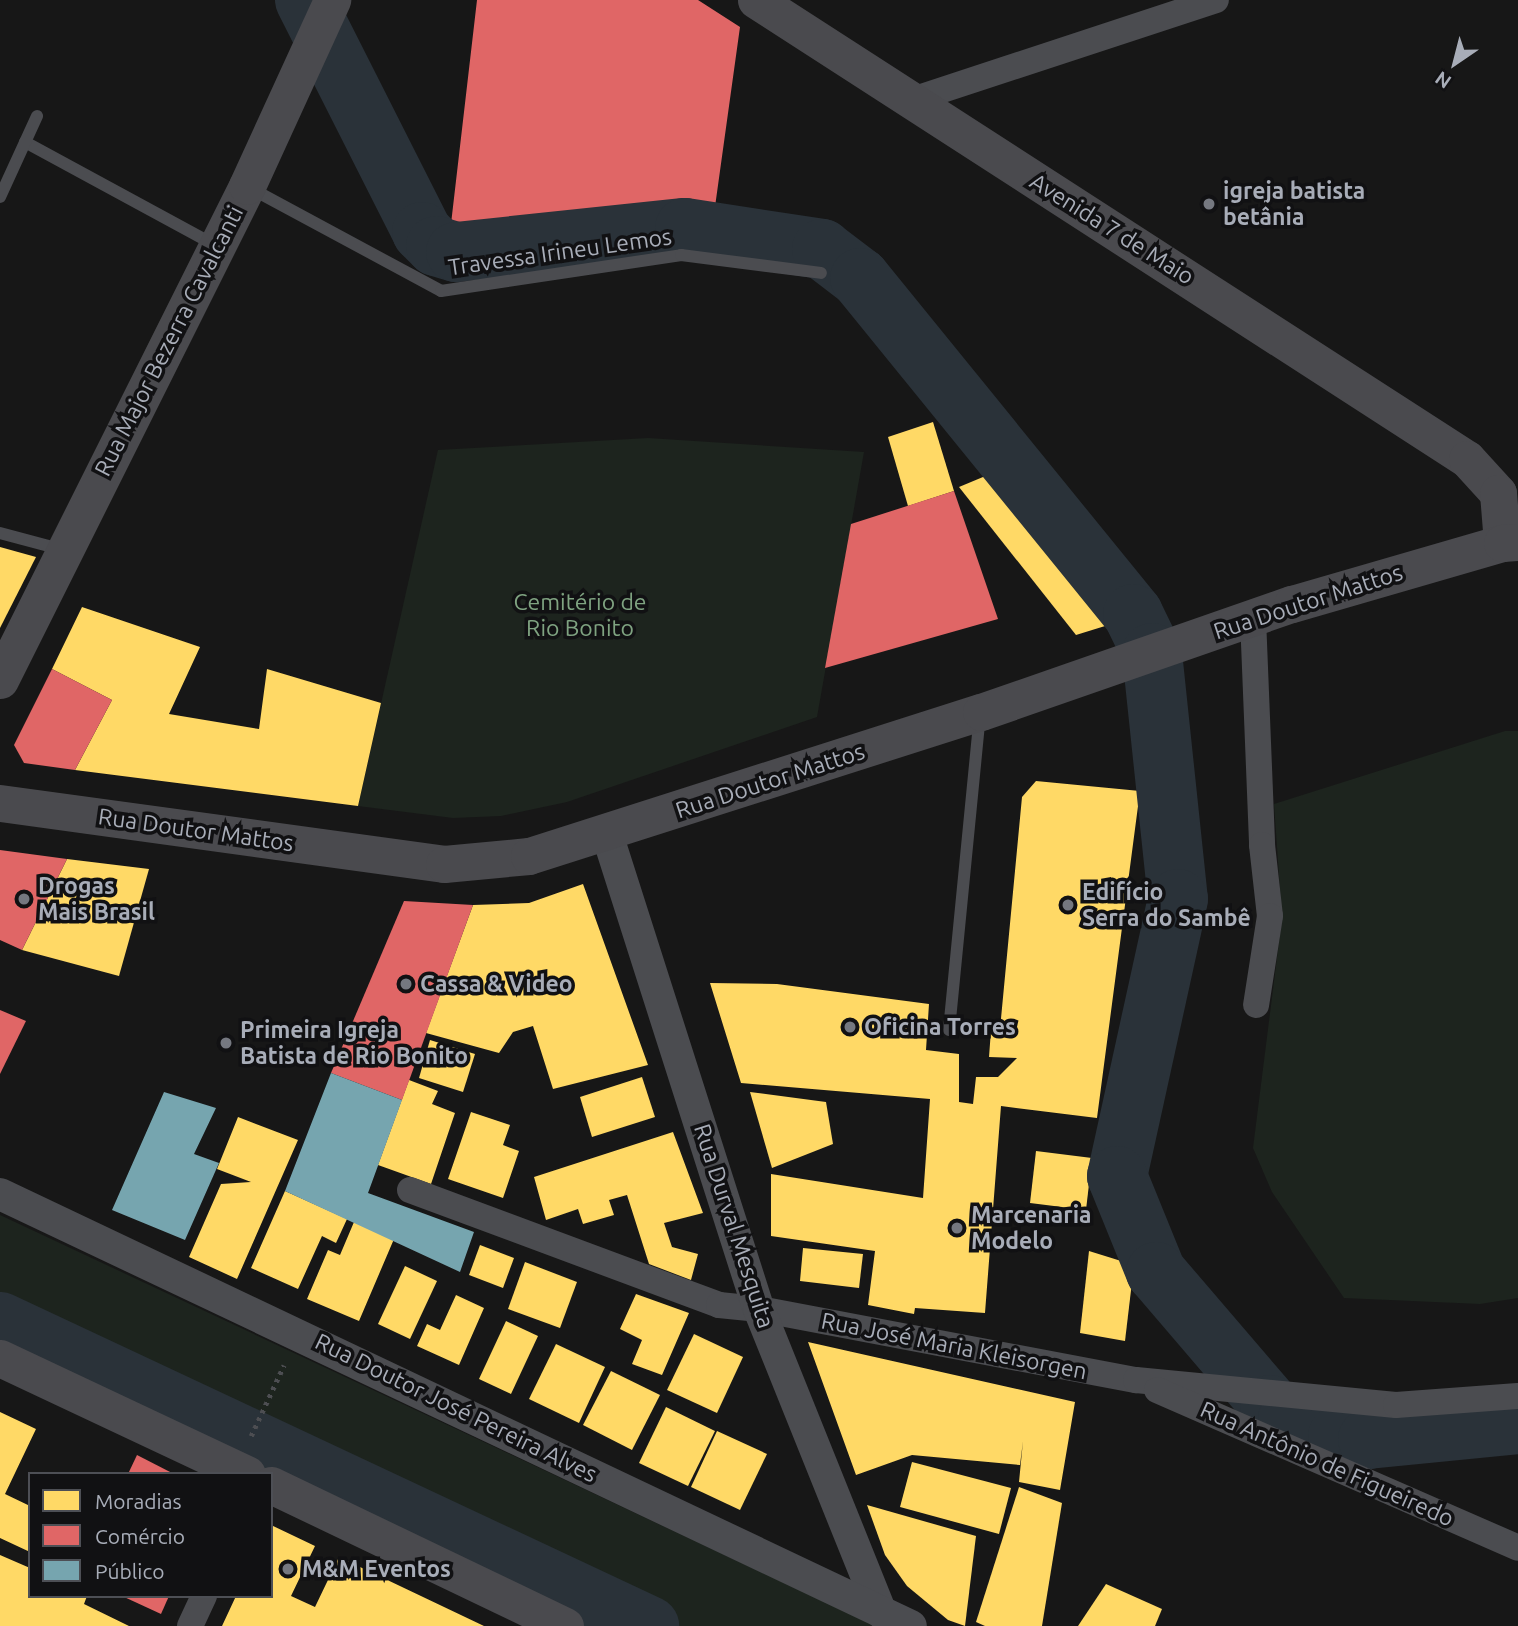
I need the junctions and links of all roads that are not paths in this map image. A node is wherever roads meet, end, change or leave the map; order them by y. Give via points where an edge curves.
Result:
1 (756, 0) edge
2 (1216, 0) edge
3 (330, 5) edge
4 (909, 101) junction
5 (37, 117) dead end
6 (25, 142) junction
7 (247, 186) junction
8 (0, 197) edge
9 (217, 246) junction
10 (821, 273) dead end
11 (1467, 459) junction
12 (1518, 475) edge
13 (0, 533) edge
14 (1510, 542) edge
15 (64, 550) junction
16 (1253, 618) junction
17 (0, 680) edge
18 (981, 712) junction
19 (0, 803) edge
20 (607, 834) junction
21 (1256, 1005) dead end
22 (948, 1030) dead end
23 (410, 1190) dead end
24 (0, 1194) edge
25 (760, 1309) junction
26 (0, 1358) edge
27 (1136, 1380) junction
28 (1518, 1396) edge
29 (243, 1472) edge
30 (273, 1486) edge
31 (1518, 1548) edge
32 (203, 1598) edge
33 (881, 1612) junction
34 (190, 1626) edge
35 (565, 1626) edge
36 (911, 1626) edge

1 - 4 main road, Avenida 7 de Maio
2 - 4 street
3 - 7 main road, Rua Major Bezerra Cavalcanti
4 - 11 main road, Avenida 7 de Maio
5 - 6 lane
6 - 8 lane
6 - 9 lane
7 - 9 main road, Rua Major Bezerra Cavalcanti
7 - 10 lane, Travessa Irineu Lemos via 441,291 681,255
9 - 15 main road, Rua Major Bezerra Cavalcanti
11 - 12 main road, Avenida 7 de Maio
11 - 14 main road, Avenida 7 de Maio via 1498,493
13 - 15 lane
14 - 16 main road, Rua Doutor Mattos
15 - 17 main road, Rua Major Bezerra Cavalcanti
16 - 18 main road, Rua Doutor Mattos
16 - 21 street via 1262,845 1270,916
18 - 20 main road, Rua Doutor Mattos
18 - 22 lane
19 - 20 main road, Rua Doutor Mattos via 444,864 529,856
20 - 25 street, Rua Durval Mesquita
23 - 25 street, Rua José Maria Kleisorgen via 719,1305
24 - 33 street, Rua Doutor José Pereira Alves
25 - 27 street, Rua José Maria Kleisorgen
25 - 33 street, Rua Durval Mesquita
26 - 29 main road
27 - 28 street, Rua José Maria Kleisorgen via 1396,1405
27 - 31 street, Rua Antônio de Figueiredo
30 - 35 main road
32 - 34 street
33 - 36 street, Rua Doutor José Pereira Alves

